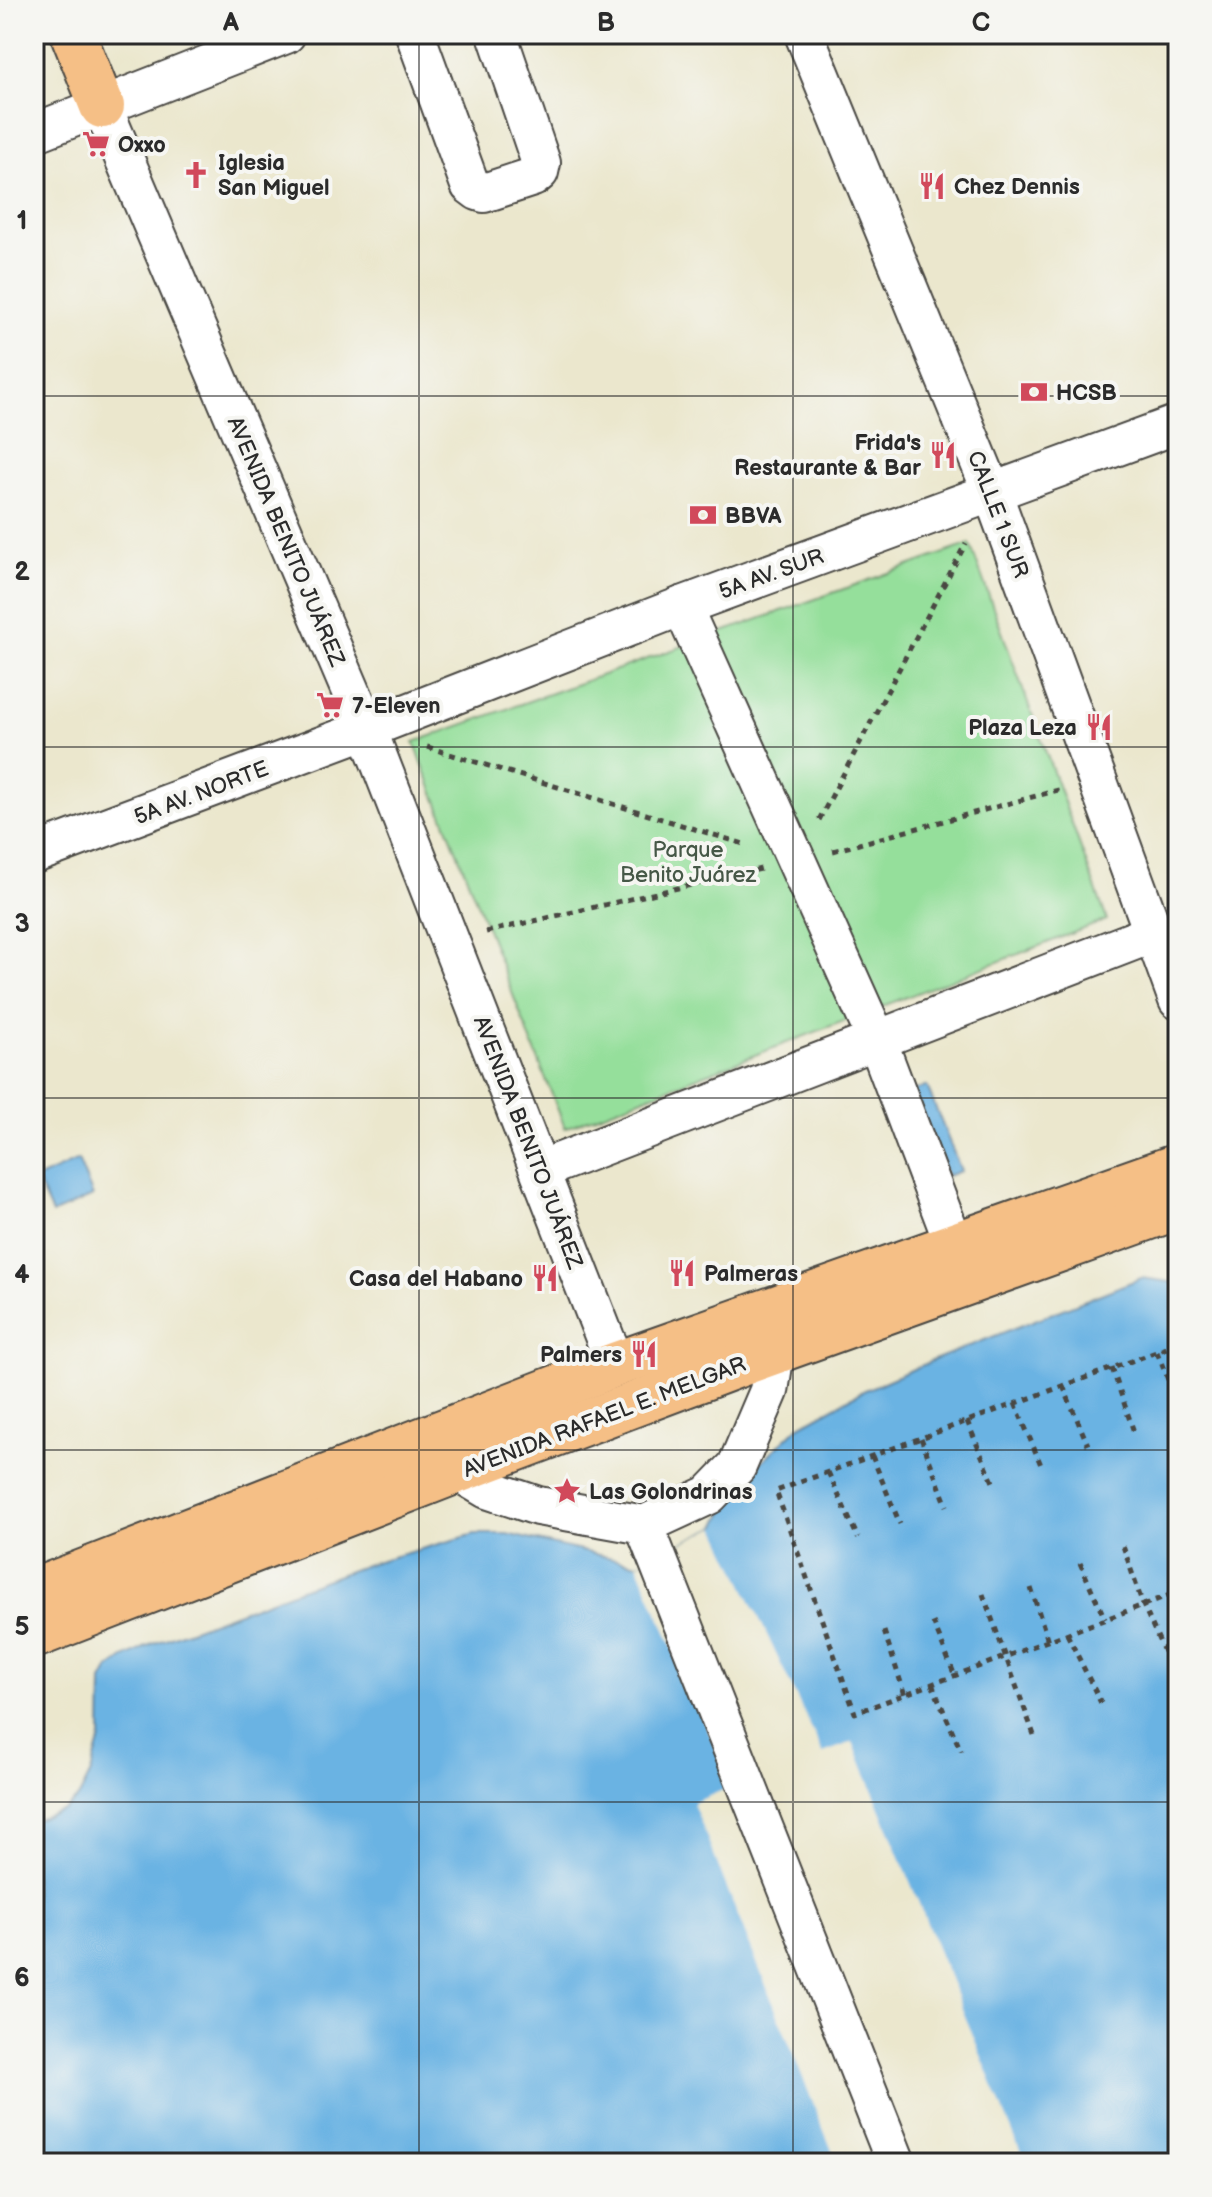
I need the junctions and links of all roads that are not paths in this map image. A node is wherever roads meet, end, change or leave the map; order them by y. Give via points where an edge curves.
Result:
1 (73, 34) edge
2 (286, 34) edge
3 (415, 34) edge
4 (497, 34) edge
5 (804, 34) edge
6 (102, 106) junction
7 (34, 133) edge
8 (1178, 424) edge
9 (992, 492) junction
10 (682, 606) junction
11 (367, 729) junction
12 (34, 854) edge
13 (1154, 933) junction
14 (1178, 1000) edge
15 (877, 1040) junction
16 (1178, 1166) edge
17 (540, 1170) junction
18 (1178, 1207) edge
19 (954, 1244) junction
20 (775, 1352) junction
21 (602, 1370) junction
22 (605, 1415) junction
23 (457, 1471) junction
24 (644, 1525) junction
25 (34, 1591) edge
26 (34, 1636) edge
27 (896, 2163) edge

1 - 6 main road, AVENIDA BENITO JUÁREZ
2 - 6 street
3 - 4 street via 470,185 484,193 533,177 541,163
5 - 9 street, CALLE 1 SUR
6 - 7 street
6 - 11 street, AVENIDA BENITO JUÁREZ
8 - 9 street, 5A AV. SUR
9 - 10 street, 5A AV. SUR
9 - 13 street, CALLE 1 SUR
10 - 11 street, 5A AV. SUR
10 - 15 street
11 - 12 street, 5A AV. NORTE
11 - 17 street, AVENIDA BENITO JUÁREZ
13 - 14 street, CALLE 1 SUR
13 - 15 street
15 - 17 street
15 - 19 street
16 - 19 main road, AVENIDA RAFAEL E. MELGAR
17 - 21 street, AVENIDA BENITO JUÁREZ via 605,1338
18 - 20 main road, AVENIDA RAFAEL E. MELGAR
19 - 21 main road, AVENIDA RAFAEL E. MELGAR
20 - 22 main road, AVENIDA RAFAEL E. MELGAR
20 - 24 street via 769,1391 737,1466 709,1495
21 - 22 main road
21 - 25 main road, AVENIDA RAFAEL E. MELGAR
22 - 23 main road, AVENIDA RAFAEL E. MELGAR
23 - 24 street via 487,1489 538,1506
23 - 26 main road, AVENIDA RAFAEL E. MELGAR
24 - 27 street

